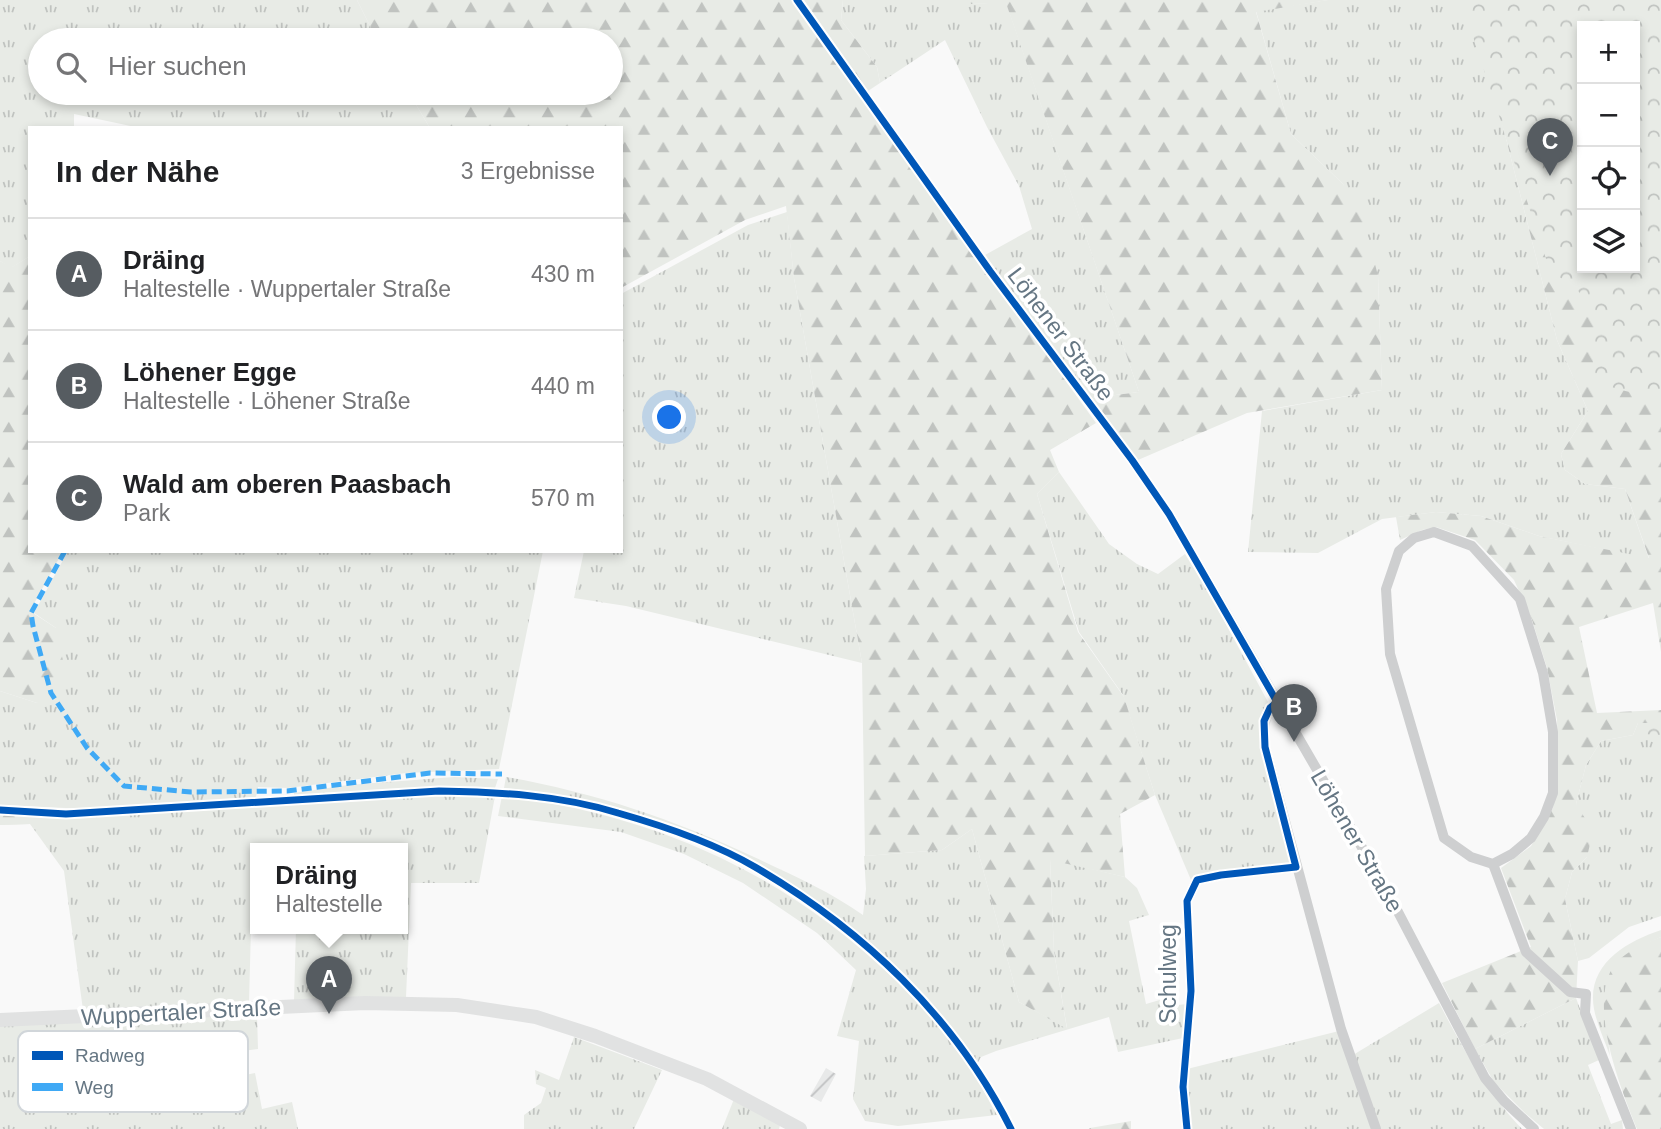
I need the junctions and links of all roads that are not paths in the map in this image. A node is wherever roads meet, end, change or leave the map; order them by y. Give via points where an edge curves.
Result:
1 (797, 0) edge
2 (1277, 702) junction
3 (1493, 864) junction
4 (1296, 867) junction
5 (0, 1020) edge
6 (800, 1129) edge
7 (1187, 1129) edge
8 (1376, 1129) edge
9 (1534, 1129) edge
10 (1631, 1129) edge

1 - 2 street, Löhener Straße via 1162,503
2 - 4 street via 1264,721 1265,747
2 - 9 street, Löhener Straße via 1386,889 1485,1079
3 - 3 street via 1531,838 1553,793 1553,732 1543,673 1520,599 1472,546 1434,532 1413,538 1399,551 1386,589 1390,654 1444,838 1471,857
3 - 10 street via 1526,952 1570,992 1586,993 1585,1013
4 - 7 street, Schulweg via 1196,880 1187,901 1191,990 1183,1087
4 - 8 street via 1341,1029
5 - 6 main road, Wuppertaler Straße via 365,1003 457,1005 536,1017 595,1036 707,1079

